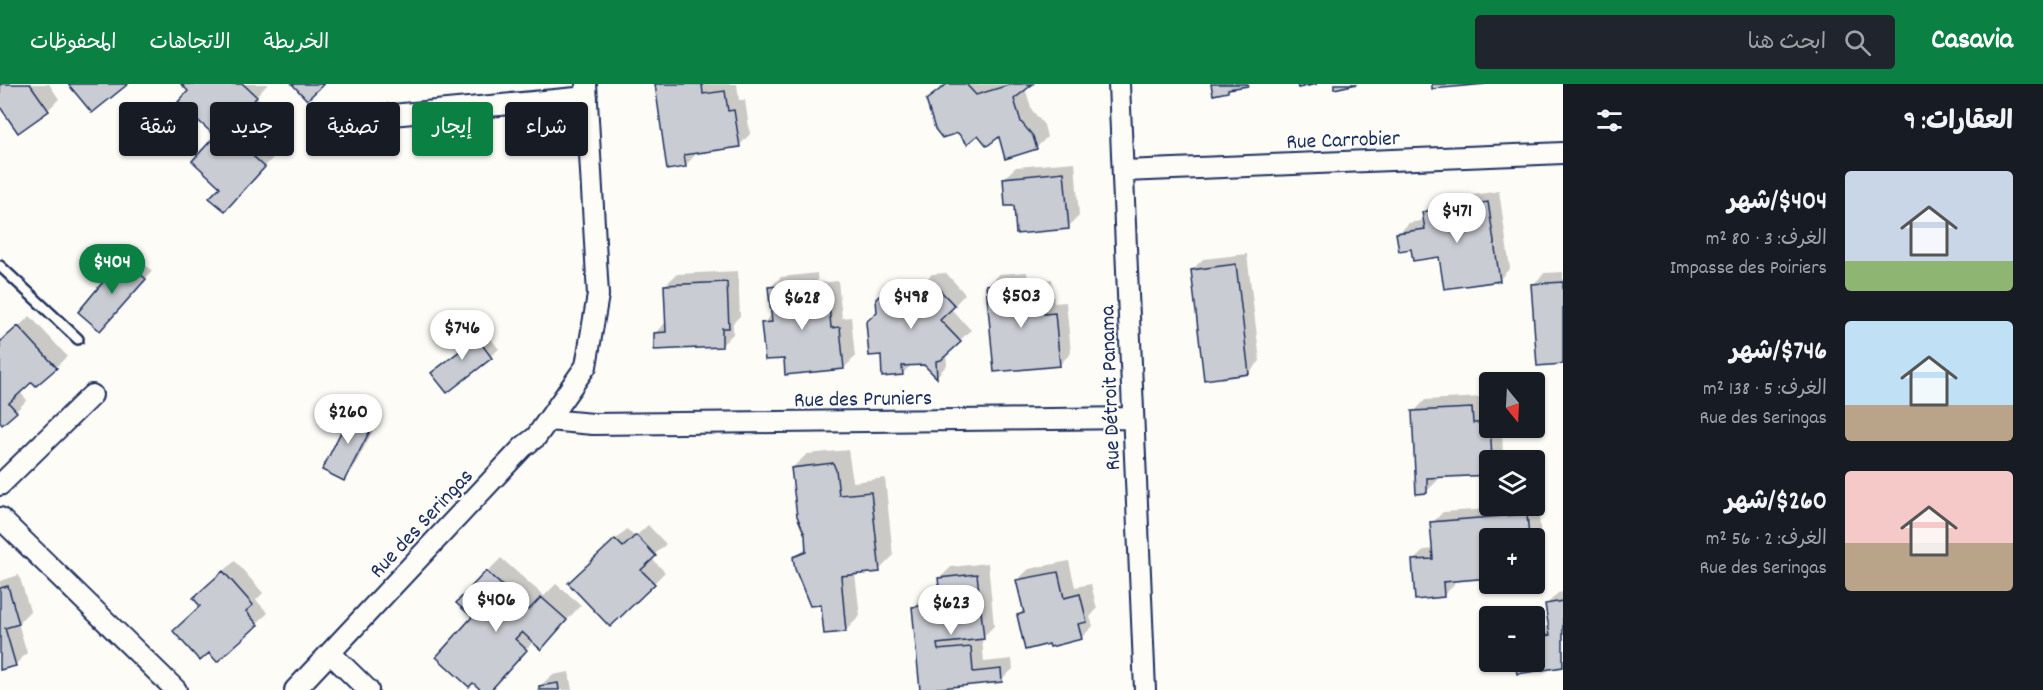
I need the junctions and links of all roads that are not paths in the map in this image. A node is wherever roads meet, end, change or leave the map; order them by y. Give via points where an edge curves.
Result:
1 (1119, 84) edge
2 (586, 91) edge
3 (400, 113) edge
4 (1563, 153) edge
5 (1124, 171) junction
6 (0, 266) edge
7 (78, 339) dead end
8 (92, 395) dead end
9 (1133, 418) junction
10 (548, 420) junction
11 (0, 484) edge
12 (0, 518) edge
13 (330, 653) junction
14 (176, 690) edge
15 (295, 690) edge
16 (368, 690) edge
17 (1145, 690) edge

1 - 5 street, Rue Détroit Panama
2 - 3 street
2 - 10 street, Rue des Seringas via 598,295 586,366
4 - 5 street, Rue Carrobier
5 - 9 street, Rue Détroit Panama
6 - 7 lane
8 - 11 street
9 - 10 street, Rue des Pruniers via 593,424
9 - 17 street, Rue Détroit Panama
10 - 13 street, Rue des Seringas
12 - 14 street
13 - 15 street, Rue des Seringas
13 - 16 street

